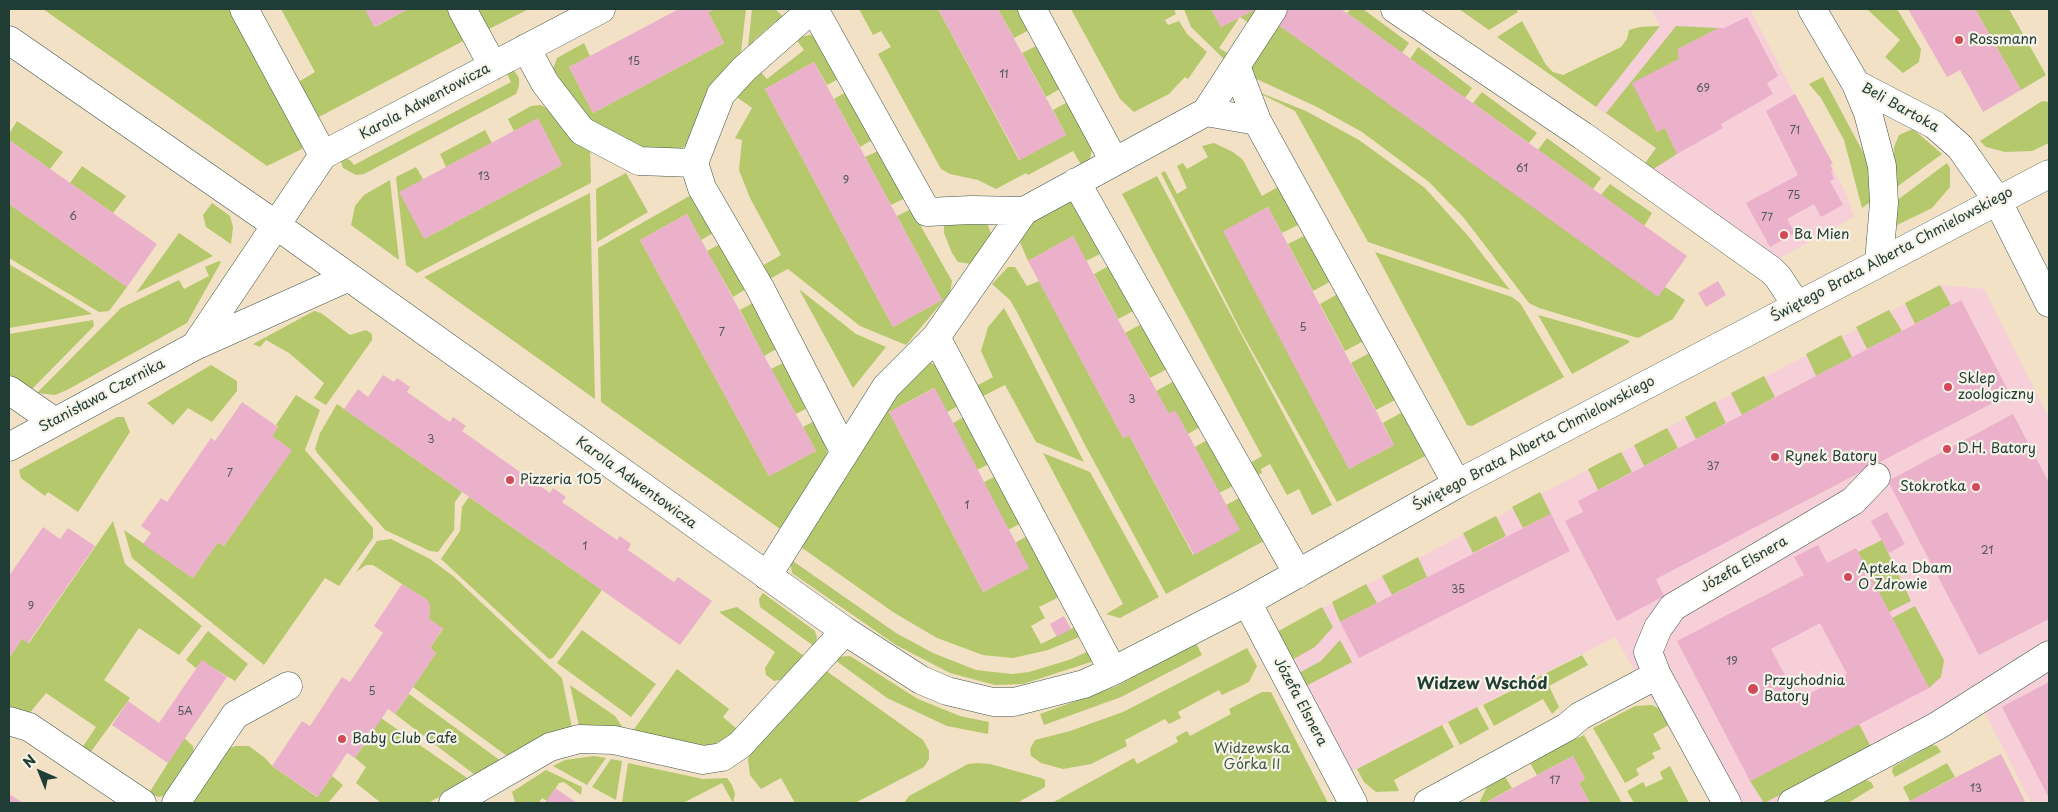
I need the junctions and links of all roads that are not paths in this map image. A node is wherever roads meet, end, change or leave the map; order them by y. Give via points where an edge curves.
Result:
1 (244, 9) edge
2 (462, 9) edge
3 (601, 9) edge
4 (813, 9) edge
5 (1032, 9) edge
6 (1273, 9) edge
7 (1395, 9) edge
8 (1812, 9) edge
9 (9, 40) edge
10 (526, 48) junction
11 (493, 66) junction
12 (1236, 66) junction
13 (1856, 84) junction
14 (1206, 112) junction
15 (1257, 121) junction
16 (323, 155) junction
17 (1114, 161) junction
18 (694, 163) junction
19 (2049, 174) edge
20 (1076, 182) junction
21 (1997, 200) junction
22 (1024, 212) junction
23 (276, 225) junction
24 (1879, 262) junction
25 (349, 277) junction
26 (2049, 303) edge
27 (1797, 306) junction
28 (936, 336) junction
29 (195, 346) junction
30 (9, 390) edge
31 (55, 422) junction
32 (9, 447) edge
33 (844, 451) junction
34 (1876, 477) dead end
35 (1457, 484) junction
36 (1298, 574) junction
37 (766, 576) junction
38 (1247, 602) junction
39 (845, 631) junction
40 (2049, 655) edge
41 (1113, 671) junction
42 (1657, 675) junction
43 (288, 686) dead end
44 (1014, 702) joint
45 (9, 721) edge
46 (142, 803) edge
47 (176, 803) edge
48 (453, 803) edge
49 (1353, 803) edge
50 (1428, 803) edge
51 (1727, 803) edge
52 (1792, 803) edge

1 - 16 street
2 - 11 street
3 - 10 street, Karola Adwentowicza
4 - 18 street via 744,69 721,94
4 - 22 street via 927,212
5 - 17 street
6 - 12 street
7 - 27 street via 1583,136 1771,270
8 - 13 street, Beli Bartoka
9 - 23 street, Karola Adwentowicza
10 - 11 street, Karola Adwentowicza
10 - 18 street via 545,83 582,131 640,161
11 - 16 street, Karola Adwentowicza
12 - 14 street
12 - 15 street
13 - 21 street, Beli Bartoka via 1935,126 1960,147
13 - 24 street via 1868,113 1882,166 1884,203
14 - 15 street
14 - 17 street
15 - 35 street
16 - 23 street, Karola Adwentowicza
17 - 20 street
18 - 33 street via 702,188 760,288
19 - 21 street, Świętego Brata Alberta Chmielowskiego
20 - 22 street
20 - 36 street
21 - 24 street, Świętego Brata Alberta Chmielowskiego
21 - 26 street, Beli Bartoka
22 - 28 street
23 - 25 street, Karola Adwentowicza
23 - 29 street, Stanisława Czernika
24 - 27 street, Świętego Brata Alberta Chmielowskiego
25 - 29 street, Stanisława Czernika
25 - 37 street, Karola Adwentowicza
27 - 35 street, Świętego Brata Alberta Chmielowskiego
28 - 33 street via 886,387
28 - 41 street
29 - 31 street, Stanisława Czernika
30 - 31 street
31 - 32 street, Stanisława Czernika
33 - 37 street
34 - 42 street, Józefa Elsnera via 1853,501 1673,607 1658,628 1648,652
35 - 36 street, Świętego Brata Alberta Chmielowskiego
36 - 38 street, Świętego Brata Alberta Chmielowskiego
37 - 39 street, Karola Adwentowicza
38 - 41 street, Świętego Brata Alberta Chmielowskiego
38 - 49 street, Józefa Elsnera
39 - 44 street, Karola Adwentowicza via 921,680 947,691 993,702
39 - 48 street via 740,745 722,758 703,760 614,740 579,739 550,747
40 - 52 street via 1936,726
41 - 44 street, Świętego Brata Alberta Chmielowskiego via 1084,684
42 - 50 street
42 - 51 street, Józefa Elsnera
43 - 47 street via 235,715
45 - 46 street via 29,727

